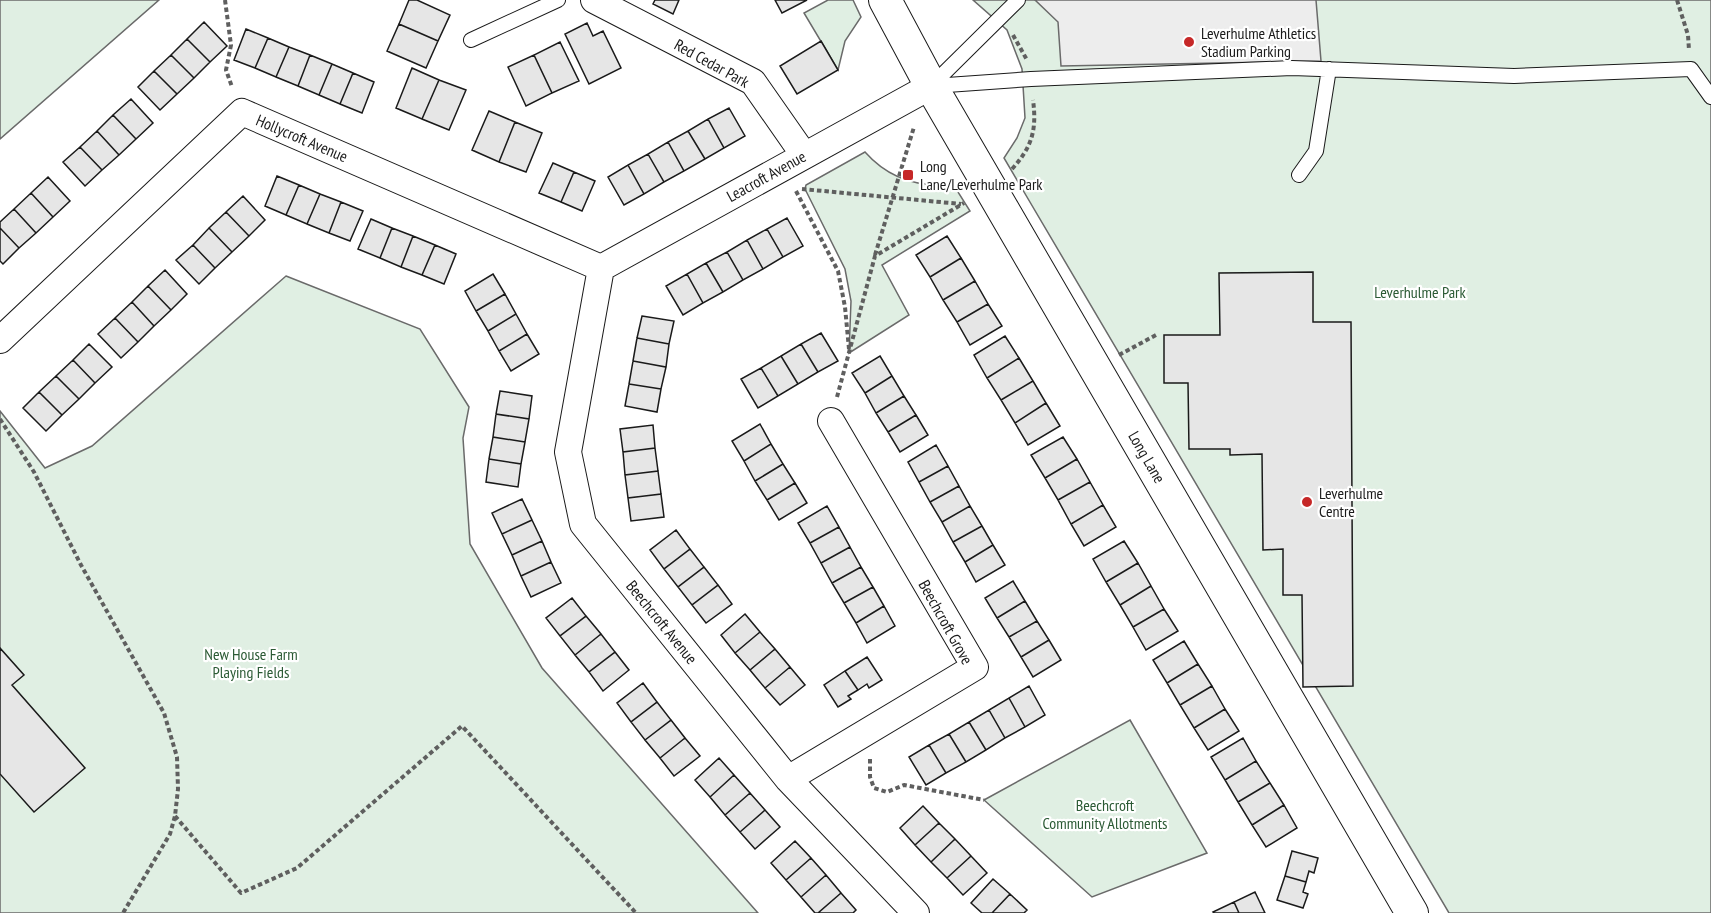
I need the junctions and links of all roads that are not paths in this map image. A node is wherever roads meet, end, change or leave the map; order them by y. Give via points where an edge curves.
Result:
1 (558, 0) edge
2 (594, 0) edge
3 (885, 0) edge
4 (1018, 0) edge
5 (471, 40) dead end
6 (1329, 69) junction
7 (928, 88) junction
8 (1711, 97) edge
9 (804, 155) junction
10 (1299, 175) dead end
11 (602, 268) junction
12 (0, 340) edge
13 (831, 421) road end
14 (788, 779) junction
15 (1407, 912) edge
16 (916, 913) edge

1 - 5 lane
2 - 9 street, Red Cedar Park via 753,82
3 - 7 street, Long Lane
4 - 7 lane
6 - 7 lane via 1031,79
6 - 8 lane via 1514,75 1691,69
6 - 10 lane via 1316,151
7 - 9 street, Leacroft Avenue
7 - 15 street, Long Lane via 990,187
9 - 11 street, Leacroft Avenue
11 - 12 street, Hollycroft Avenue via 242,112
11 - 14 street, Beechcroft Avenue via 568,452 583,524
13 - 14 street, Beechcroft Grove via 975,667
14 - 16 street, Beechcroft Avenue

